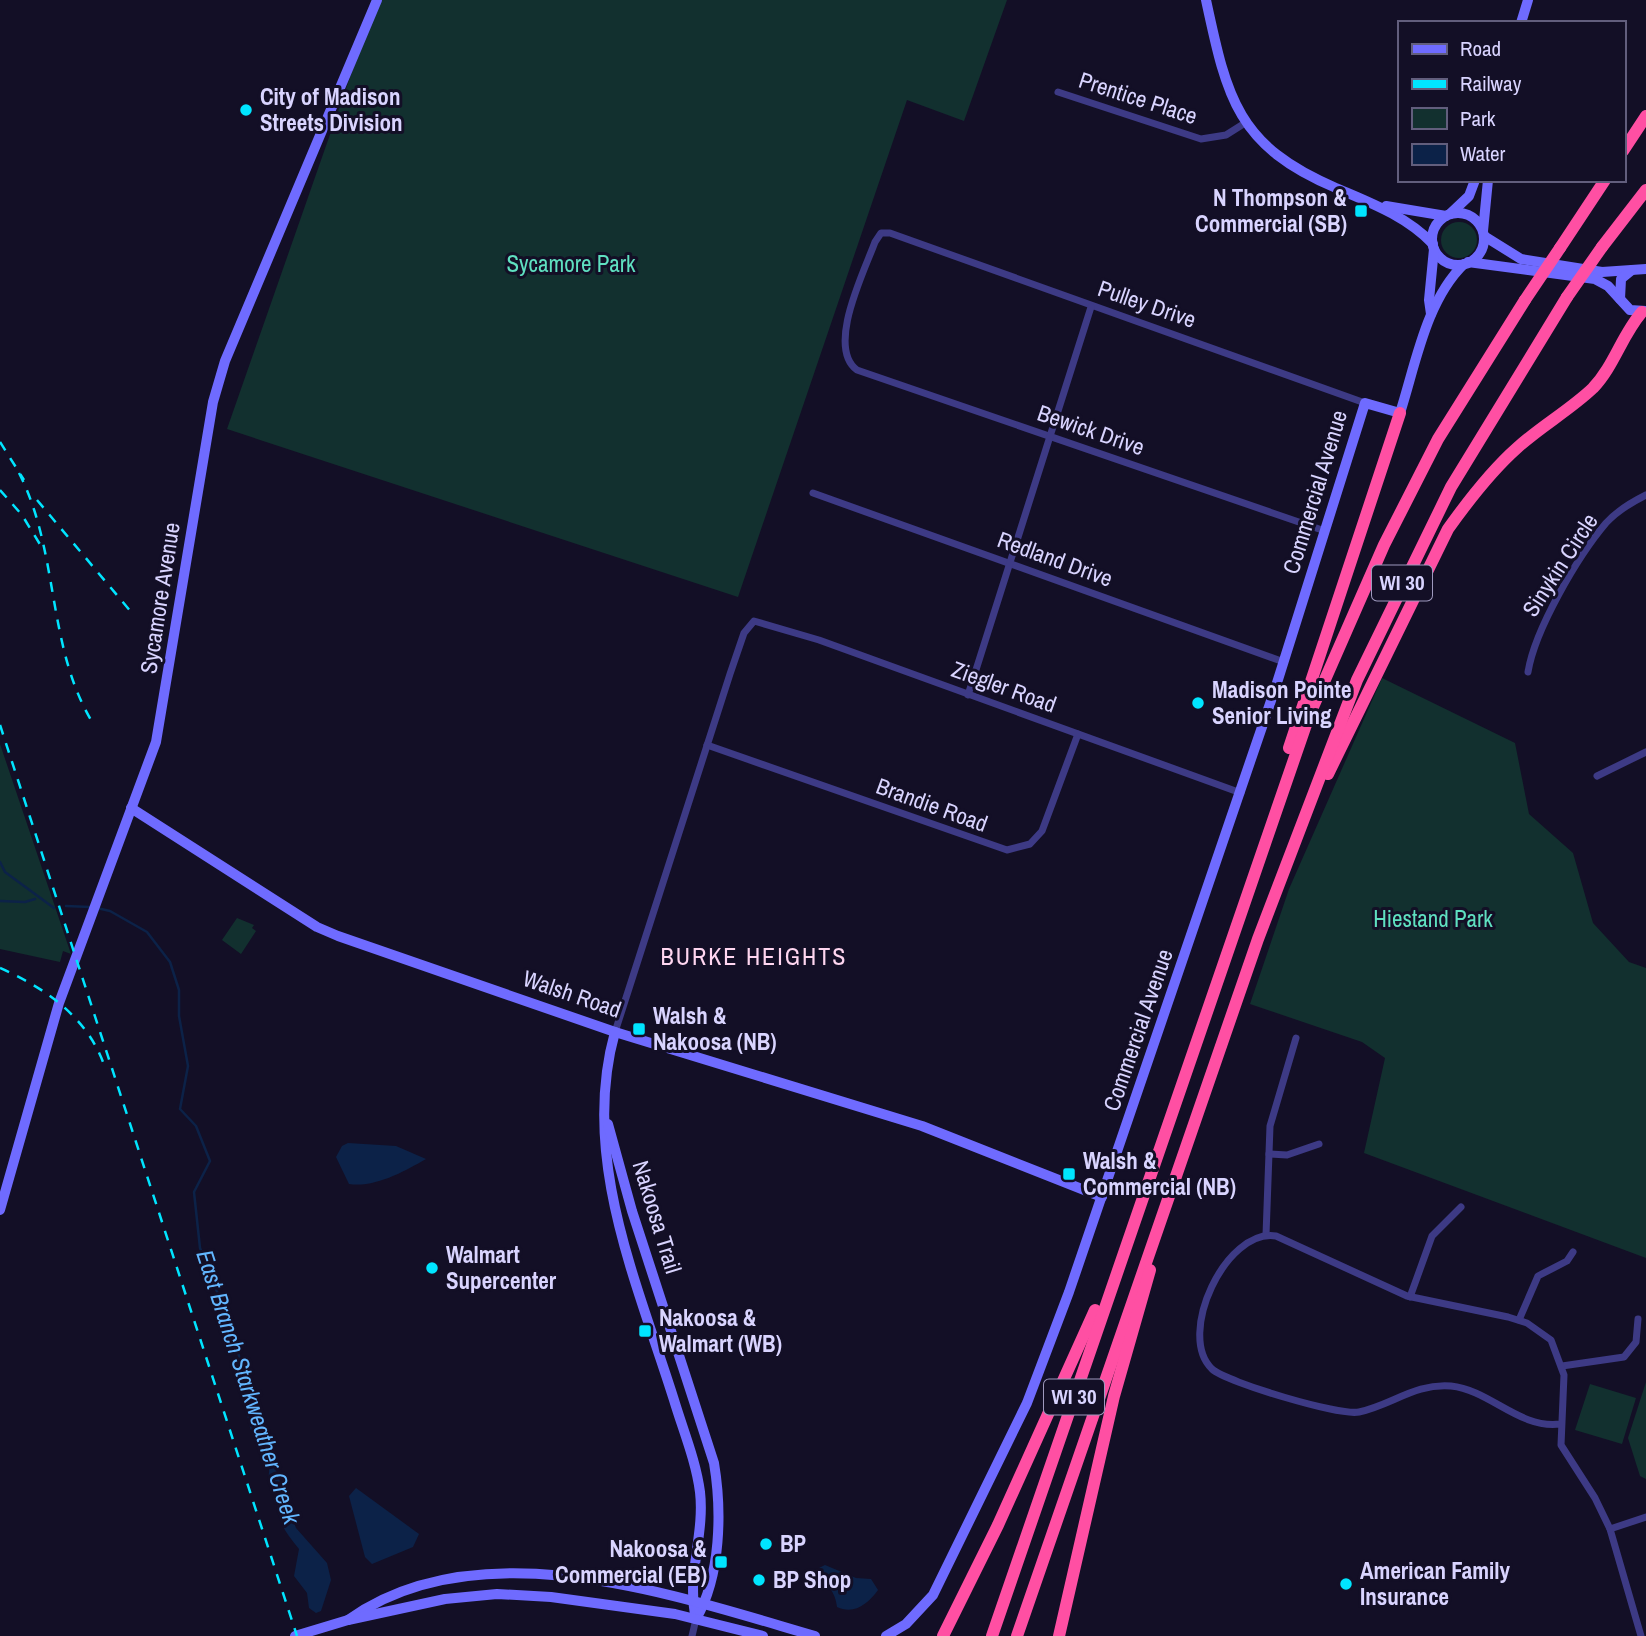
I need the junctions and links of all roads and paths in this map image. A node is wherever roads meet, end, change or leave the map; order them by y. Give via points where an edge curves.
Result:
1 (377, 0) edge
2 (1206, 0) edge
3 (1528, 0) edge
4 (1522, 21) edge
5 (1058, 92) dead end
6 (1646, 116) edge
7 (1245, 123) junction
8 (1625, 148) edge
9 (1474, 182) edge
10 (1488, 182) edge
11 (1604, 182) edge
12 (1646, 190) edge
13 (1376, 204) junction
14 (1448, 215) junction
15 (1483, 234) junction
16 (1434, 246) junction
17 (1466, 263) junction
18 (1646, 269) edge
19 (1632, 270) junction
20 (1621, 301) junction
21 (1091, 307) junction
22 (1644, 312) edge
23 (1431, 314) junction
24 (846, 360) joint
25 (1364, 403) junction
26 (1399, 412) junction
27 (1050, 436) junction
28 (813, 493) dead end
29 (1646, 495) edge
30 (1325, 531) junction
31 (1010, 563) junction
32 (754, 621) joint
33 (1283, 662) junction
34 (1528, 672) dead end
35 (968, 695) junction
36 (1078, 734) junction
37 (707, 745) junction
38 (1646, 752) edge
39 (1597, 776) dead end
40 (1241, 793) junction
41 (131, 808) junction
42 (1260, 853) junction
43 (1276, 889) junction
44 (615, 1032) junction
45 (1296, 1038) dead end
46 (606, 1111) junction
47 (1319, 1144) dead end
48 (1269, 1154) junction
49 (1156, 1157) junction
50 (1168, 1195) junction
51 (1102, 1197) junction
52 (1461, 1207) dead end
53 (0, 1210) edge
54 (1266, 1235) junction
55 (1573, 1252) dead end
56 (1410, 1297) junction
57 (1638, 1319) dead end
58 (1519, 1320) junction
59 (1562, 1366) junction
60 (1560, 1424) junction
61 (1646, 1517) edge
62 (1610, 1529) junction
63 (692, 1600) junction
64 (706, 1603) junction
65 (696, 1619) junction
66 (348, 1620) junction
67 (295, 1636) edge
68 (692, 1636) edge
69 (763, 1636) edge
70 (815, 1636) edge
71 (886, 1636) edge
72 (943, 1636) edge
73 (992, 1636) edge
74 (1017, 1636) edge
75 (1059, 1636) edge
76 (1641, 1636) edge

1 - 41 street, Sycamore Avenue via 225,361 213,402 156,742
2 - 7 street via 1232,101
3 - 4 street
5 - 7 street, Prentice Place via 1201,138 1226,135
6 - 8 highway
7 - 13 street via 1272,150 1310,176
9 - 14 street via 1469,196
10 - 15 street
11 - 42 highway, WI 30, bridge via 1438,439 1384,545 1309,716
12 - 43 highway, WI 30, bridge via 1567,297 1514,379 1418,550 1357,680
13 - 14 street
13 - 16 street via 1415,226
14 - 15 street via 1476,219
14 - 16 street via 1434,230
15 - 17 street via 1481,251
15 - 19 street via 1521,259 1602,271
16 - 17 street via 1447,262
16 - 23 street
17 - 20 street via 1595,279
17 - 23 street via 1447,282
18 - 19 street
19 - 20 street via 1618,286
20 - 22 street via 1630,310
21 - 24 street, Pulley Drive via 905,237 881,233 851,310 844,338
21 - 25 street, Pulley Drive
21 - 27 street
22 - 43 highway via 1629,327 1594,387 1516,449 1448,529 1359,705
23 - 26 street
24 - 27 street, Bewick Drive via 857,370
25 - 26 street, Pulley Drive
25 - 30 street, Commercial Avenue
26 - 42 highway via 1296,725
27 - 30 street, Bewick Drive
27 - 31 street
28 - 31 street, Redland Drive
29 - 34 street, Sinykin Circle via 1608,521 1595,538 1539,632
30 - 33 street, Commercial Avenue
31 - 33 street, Redland Drive
31 - 35 street
32 - 35 street, Ziegler Road via 765,621
32 - 37 street, Nakoosa Trail via 744,633
33 - 40 street, Commercial Avenue
35 - 36 street, Ziegler Road
36 - 37 street, Brandie Road via 1042,831 1030,844 1007,850
36 - 40 street, Ziegler Road
37 - 44 street, Nakoosa Trail
38 - 39 street
40 - 51 street, Commercial Avenue
41 - 44 street, Walsh Road via 317,927
41 - 53 street, Sycamore Avenue via 59,1003
42 - 49 highway, WI 30
43 - 50 highway, WI 30
44 - 46 street, Nakoosa Trail via 606,1073
44 - 51 street, Walsh Road via 922,1126
45 - 48 street via 1272,1114
46 - 63 street, Nakoosa Trail via 603,1145 613,1198 700,1492
46 - 64 street, Nakoosa Trail via 626,1189 714,1462 717,1538
47 - 48 street via 1287,1155
48 - 54 street
49 - 72 highway via 1079,1350
49 - 73 highway, WI 30
50 - 74 highway, WI 30
50 - 75 highway via 1114,1396
51 - 71 street, Commercial Avenue via 1041,1369 971,1518 933,1595 906,1624
52 - 56 street via 1432,1236
54 - 56 street via 1292,1242
54 - 60 street via 1247,1242 1217,1275 1199,1332 1206,1361 1229,1380 1354,1413 1412,1390 1457,1387 1528,1420
55 - 58 street via 1567,1261 1538,1276
56 - 58 street
57 - 59 street via 1636,1342 1620,1359
58 - 59 street via 1547,1335
59 - 60 street
60 - 62 street via 1564,1454 1595,1497
61 - 62 street
62 - 76 street
63 - 64 street
63 - 65 street, Nakoosa Trail
63 - 66 street via 568,1579 482,1575 392,1595
64 - 65 street, Nakoosa Trail
64 - 70 street
65 - 66 street via 551,1597 497,1594 445,1599
65 - 68 street, Nakoosa Trail
65 - 69 street
66 - 67 street

